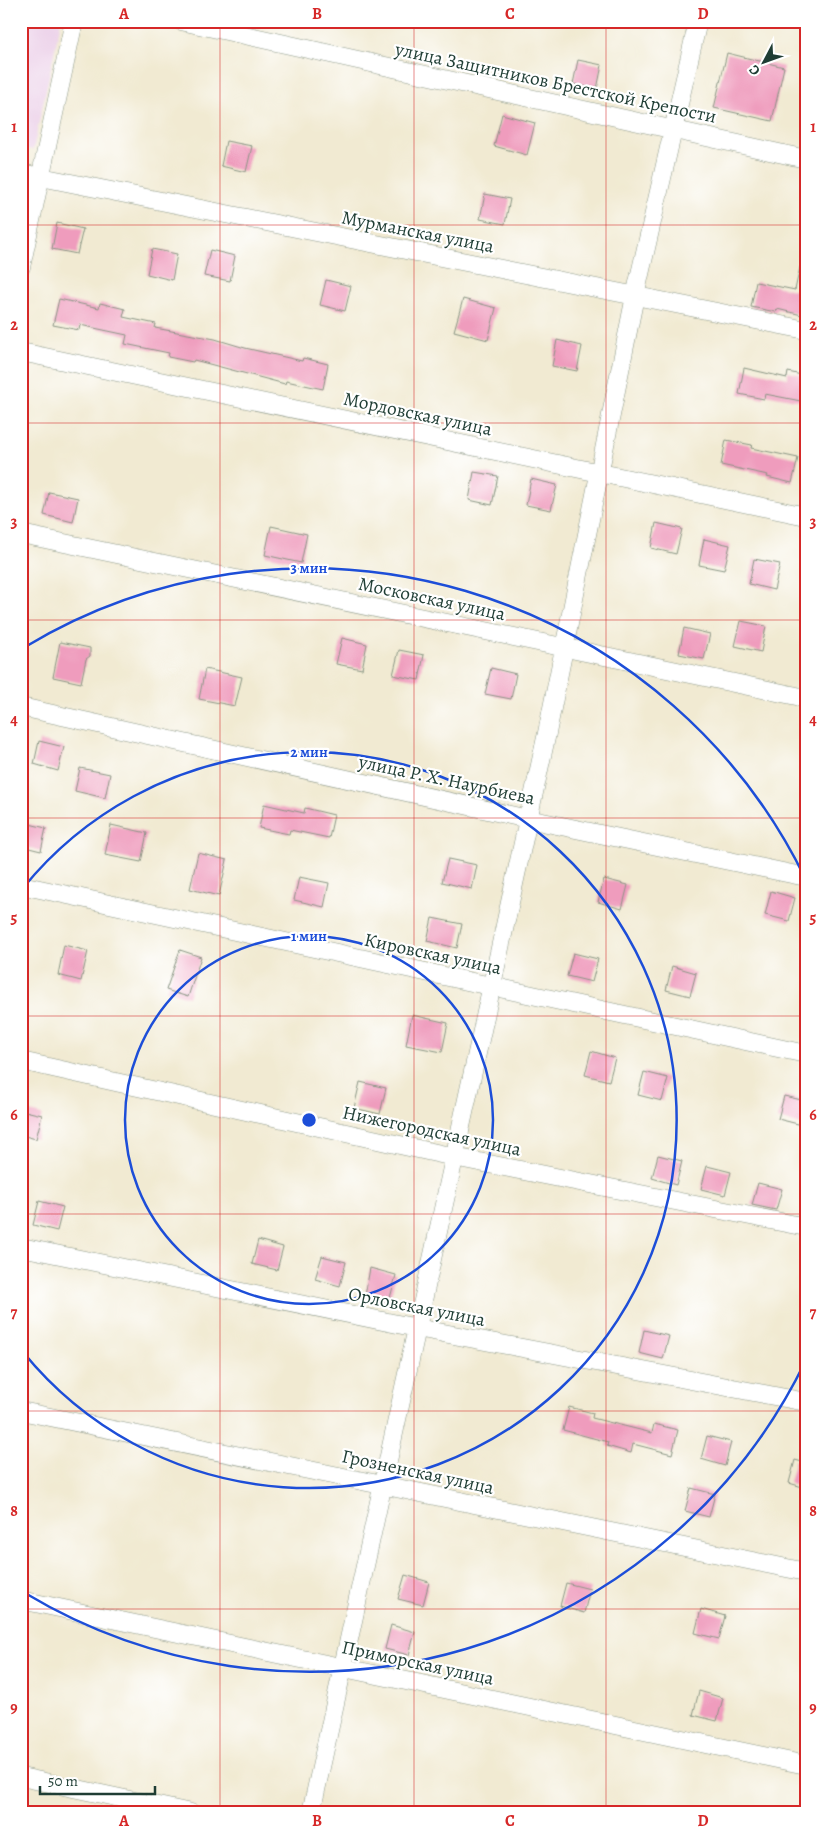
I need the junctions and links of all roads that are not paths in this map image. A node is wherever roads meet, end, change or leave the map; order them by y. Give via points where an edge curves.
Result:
1 (74, 21) edge
2 (181, 21) edge
3 (698, 21) edge
4 (673, 129) junction
5 (806, 159) edge
6 (21, 174) edge
7 (40, 178) junction
8 (21, 267) edge
9 (635, 296) junction
10 (806, 330) edge
11 (21, 352) edge
12 (599, 473) junction
13 (806, 516) edge
14 (21, 534) edge
15 (564, 648) junction
16 (806, 698) edge
17 (21, 707) edge
18 (528, 819) junction
19 (806, 878) edge
20 (21, 885) edge
21 (492, 987) junction
22 (806, 1054) edge
23 (21, 1061) edge
24 (454, 1158) junction
25 (806, 1227) edge
26 (21, 1247) edge
27 (417, 1328) junction
28 (806, 1402) edge
29 (21, 1411) edge
30 (383, 1485) junction
31 (806, 1572) edge
32 (21, 1600) edge
33 (343, 1668) junction
34 (806, 1765) edge
35 (21, 1777) edge
36 (191, 1813) edge
37 (311, 1813) edge

1 - 7 street
2 - 4 street, улица Защитников Брестской Крепости
3 - 4 street
4 - 5 street, улица Защитников Брестской Крепости
4 - 9 street
6 - 7 street, Мурманская улица
7 - 8 street
7 - 9 street, Мурманская улица
9 - 10 street, Мурманская улица
9 - 12 street
11 - 12 street, Мордовская улица
12 - 13 street, Мордовская улица
12 - 15 street
14 - 15 street, Московская улица
15 - 16 street, Московская улица
15 - 18 street
17 - 18 street, улица Р. Х. Наурбиева
18 - 19 street, улица Р. Х. Наурбиева
18 - 21 street
20 - 21 street, Кировская улица
21 - 22 street, Кировская улица
21 - 24 street
23 - 24 street, Нижегородская улица
24 - 25 street, Нижегородская улица
24 - 27 street
26 - 27 street, Орловская улица
27 - 28 street, Орловская улица
27 - 30 street
29 - 30 street, Грозненская улица
30 - 31 street, Грозненская улица
30 - 33 street
32 - 33 street, Приморская улица
33 - 34 street, Приморская улица
33 - 37 street
35 - 36 street

